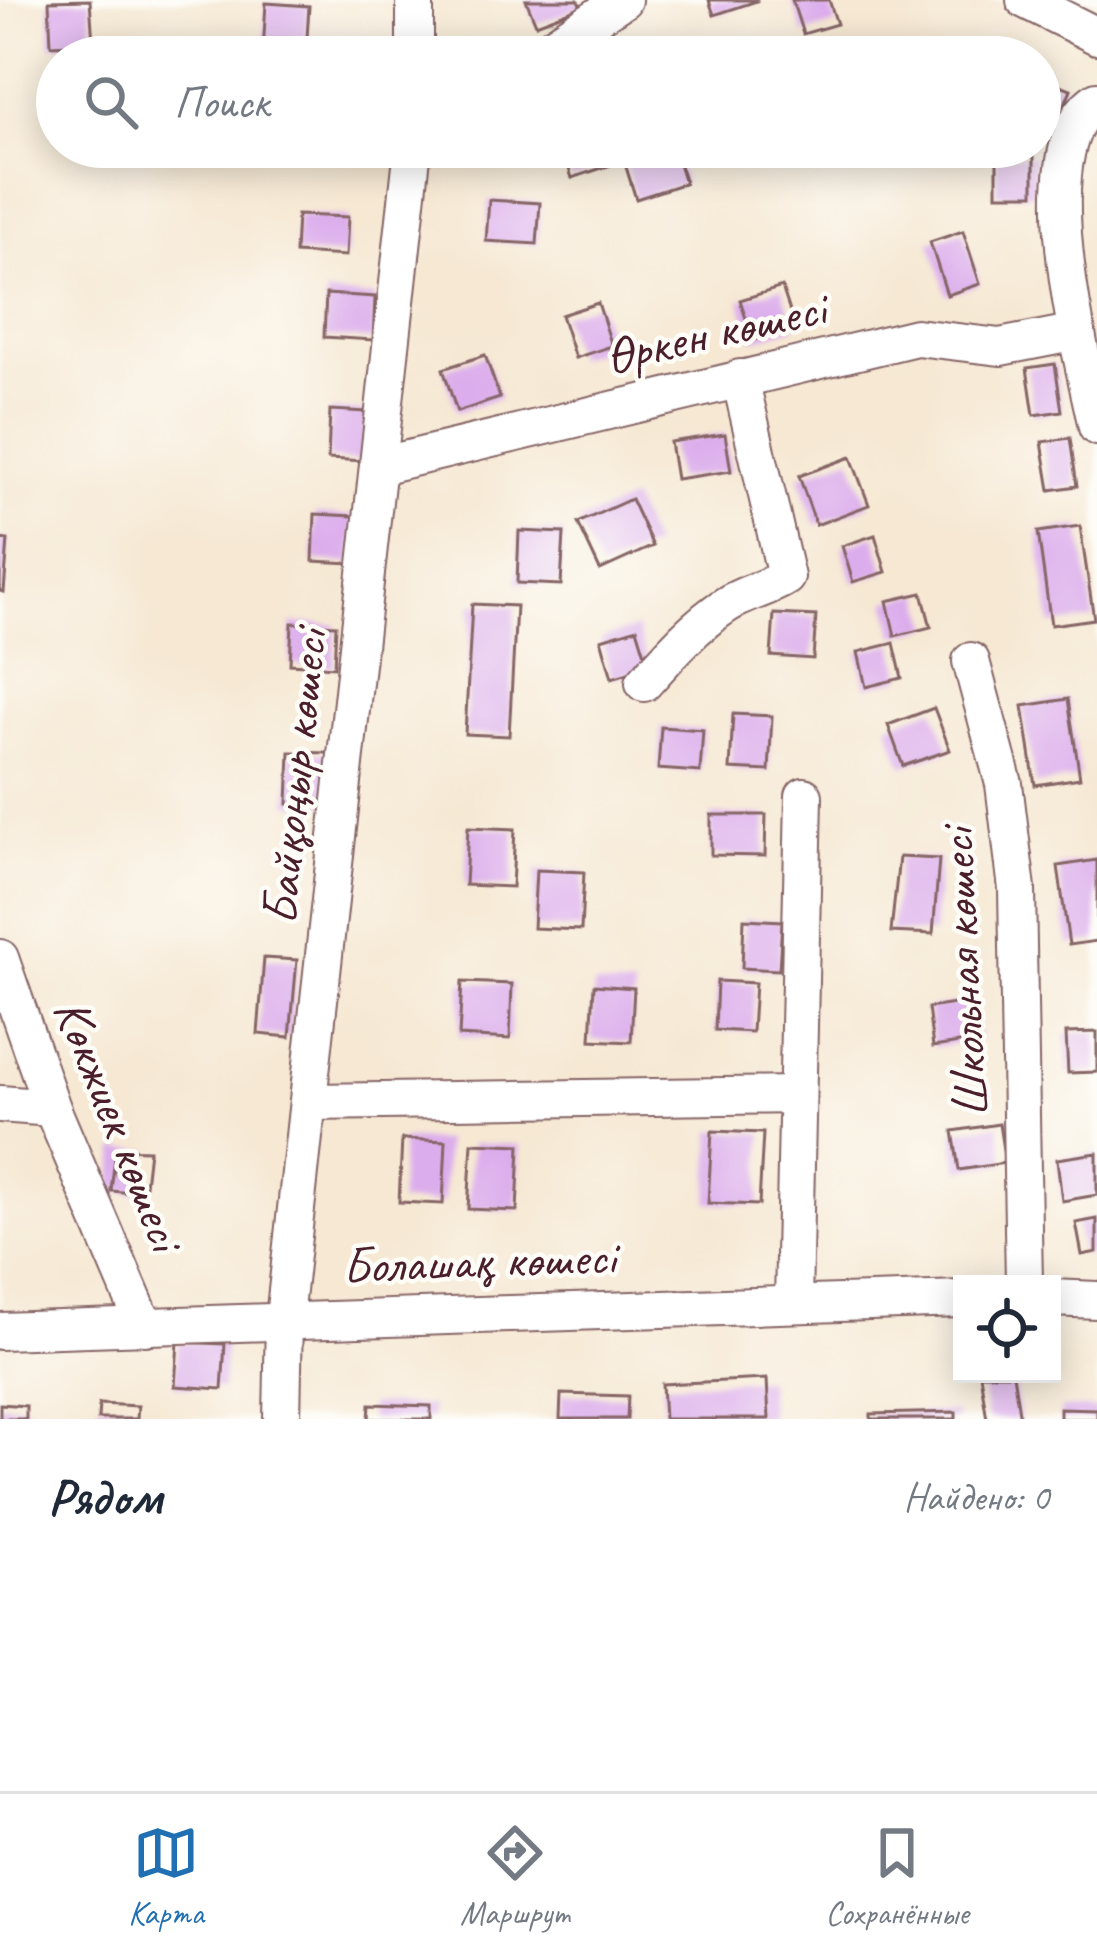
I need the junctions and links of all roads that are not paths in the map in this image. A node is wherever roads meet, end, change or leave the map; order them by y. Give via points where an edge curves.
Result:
1 (416, 0) edge
2 (623, 0) edge
3 (1025, 0) edge
4 (415, 36) edge
5 (568, 36) edge
6 (1097, 36) edge
7 (1097, 100) edge
8 (411, 168) edge
9 (1077, 332) junction
10 (740, 378) junction
11 (1097, 427) edge
12 (379, 466) junction
13 (971, 662) dead end
14 (644, 683) dead end
15 (804, 796) dead end
16 (0, 958) edge
17 (795, 1095) junction
18 (310, 1102) junction
19 (0, 1104) edge
20 (52, 1108) junction
21 (1024, 1275) edge
22 (1061, 1298) edge
23 (953, 1299) edge
24 (1097, 1300) edge
25 (793, 1303) junction
26 (284, 1318) junction
27 (145, 1327) junction
28 (0, 1331) edge
29 (283, 1419) edge

1 - 4 street
2 - 5 street
3 - 6 street
7 - 9 street via 1078,112 1066,150 1063,228
8 - 12 street, Байқоңыр көшесі
9 - 10 street, Өркен көшесі via 1000,347 916,337
9 - 11 street
10 - 12 street, Өркен көшесі
10 - 14 street via 786,577 731,601
12 - 18 street, Байқоңыр көшесі
13 - 21 street, Школьная көшесі via 1004,784 1017,889
15 - 17 street
16 - 20 street, Көкжиек көшесі
17 - 18 street
17 - 25 street
18 - 26 street, Байқоңыр көшесі
19 - 20 street
20 - 27 street, Көкжиек көшесі
22 - 24 street
23 - 25 street, Болашақ көшесі
25 - 26 street, Болашақ көшесі
26 - 27 street, Болашақ көшесі
26 - 29 street, Байқоңыр көшесі
27 - 28 street, Болашақ көшесі

